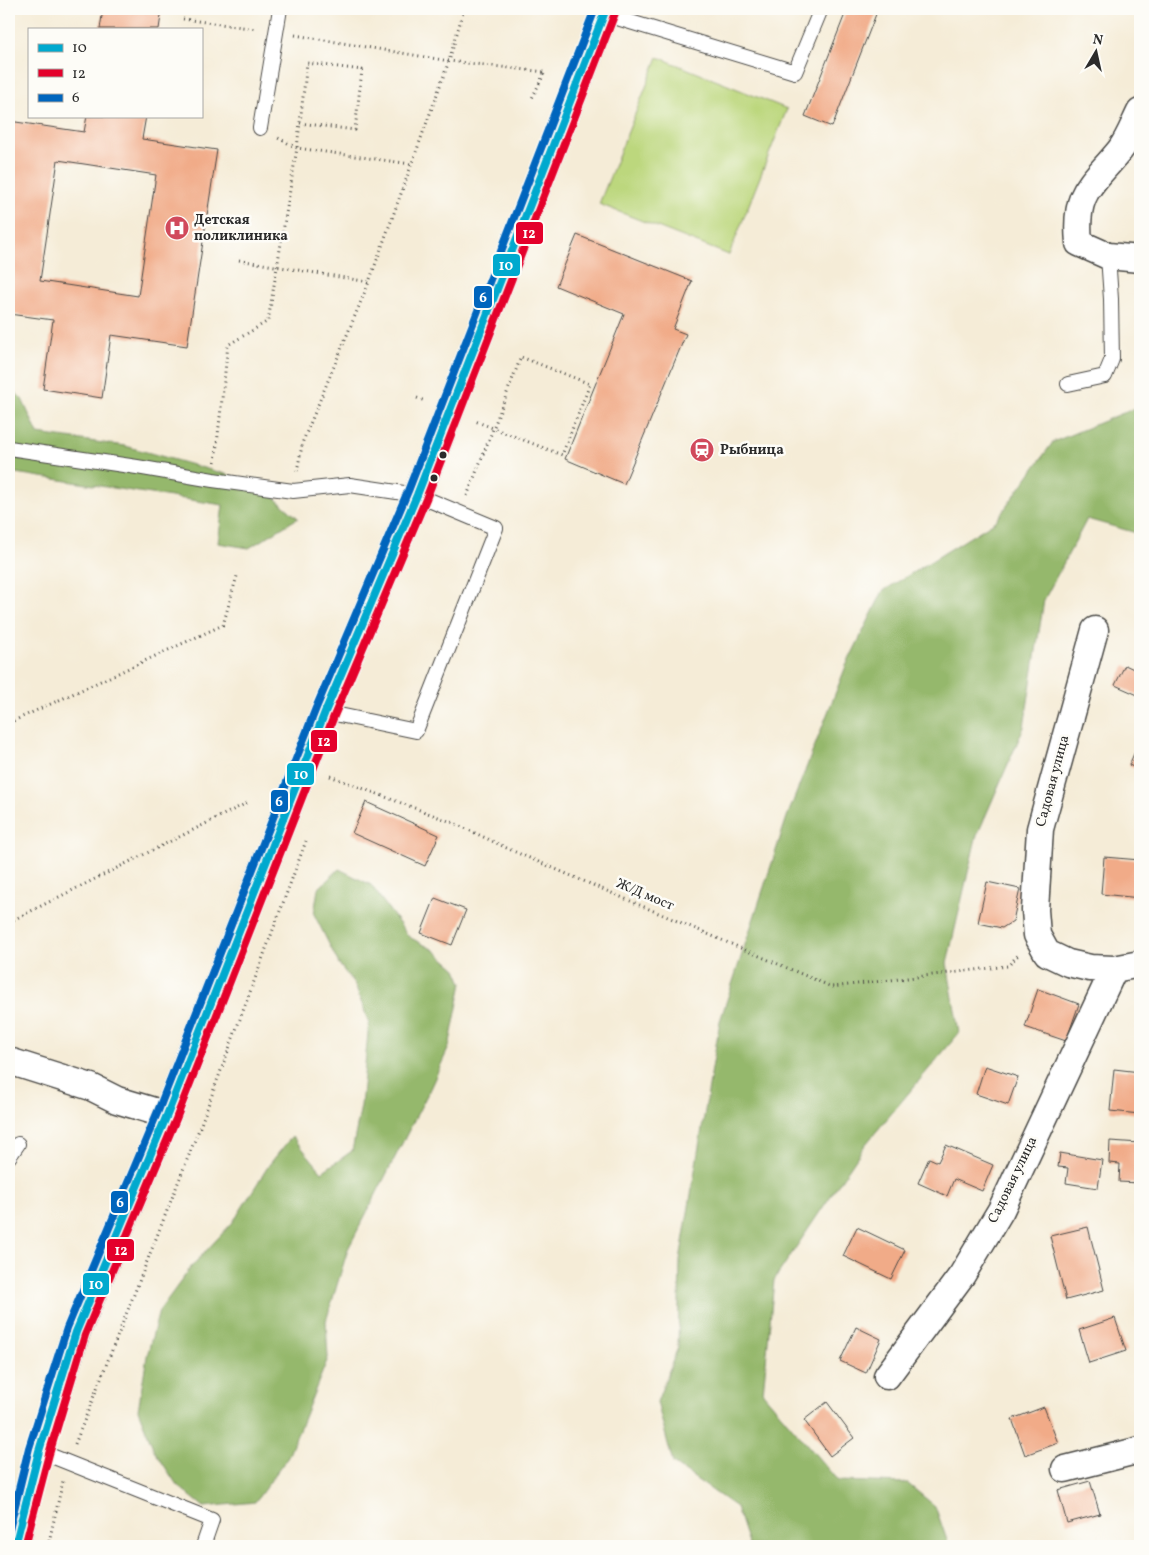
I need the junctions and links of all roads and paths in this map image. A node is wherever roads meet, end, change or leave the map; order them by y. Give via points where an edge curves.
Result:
1 (280, 9) edge
2 (464, 9) edge
3 (821, 9) edge
4 (605, 11) edge
5 (183, 18) dead end
6 (276, 32) junction
7 (449, 61) junction
8 (531, 100) dead end
9 (1140, 112) edge
10 (300, 123) junction
11 (260, 128) joint
12 (297, 148) junction
13 (412, 164) junction
14 (1108, 256) junction
15 (1140, 259) edge
16 (239, 260) dead end
17 (277, 265) junction
18 (369, 282) junction
19 (1068, 384) dead end
20 (417, 398) dead end
21 (450, 411) junction
22 (493, 428) junction
23 (9, 448) edge
24 (213, 480) junction
25 (294, 491) junction
26 (417, 495) junction
27 (460, 512) junction
28 (237, 576) dead end
29 (1095, 630) dead end
30 (325, 712) junction
31 (9, 723) edge
32 (327, 784) dead end
33 (247, 803) dead end
34 (307, 838) dead end
35 (9, 922) edge
36 (1037, 935) junction
37 (1140, 964) edge
38 (1114, 969) junction
39 (9, 1060) edge
40 (167, 1115) junction
41 (18, 1144) dead end
42 (9, 1158) edge
43 (887, 1376) dead end
44 (1140, 1450) edge
45 (39, 1451) junction
46 (68, 1462) junction
47 (1065, 1469) dead end
48 (15, 1546) edge
49 (48, 1546) edge
50 (203, 1546) edge

1 - 6 lane
2 - 7 path
3 - 4 lane via 795,72
4 - 21 main road
5 - 6 path
6 - 7 path
6 - 11 lane
7 - 8 path via 545,72
7 - 13 path
9 - 14 street via 1121,149 1096,175 1082,197 1078,223 1080,243
10 - 10 path via 355,130 362,70 307,63
10 - 12 path
11 - 12 path
12 - 13 path
12 - 17 path
13 - 18 path
14 - 15 street
14 - 19 lane via 1112,359 1105,376
16 - 17 path
17 - 18 path
17 - 24 path via 268,321 228,345
18 - 25 path via 303,441
20 - 21 path
21 - 22 path
21 - 26 main road
22 - 22 path via 521,357 590,384 562,455
22 - 27 path
23 - 24 lane
24 - 25 lane
25 - 26 lane via 350,485
26 - 27 lane
26 - 30 main road
27 - 30 lane via 496,528 416,731
28 - 31 path via 223,625
29 - 36 street, Садовая улица via 1040,828 1035,910
30 - 40 main road
32 - 36 path, Ж/Д мост via 330,776 454,823 832,986 1008,966
33 - 35 path
34 - 46 path via 200,1127
36 - 38 street via 1048,953 1068,963
37 - 38 street
38 - 43 street, Садовая улица via 1001,1210 962,1275
39 - 40 street
40 - 45 main road via 76,1332
41 - 42 lane
44 - 47 street
45 - 46 lane
45 - 48 main road
46 - 49 path
46 - 50 lane via 212,1520

